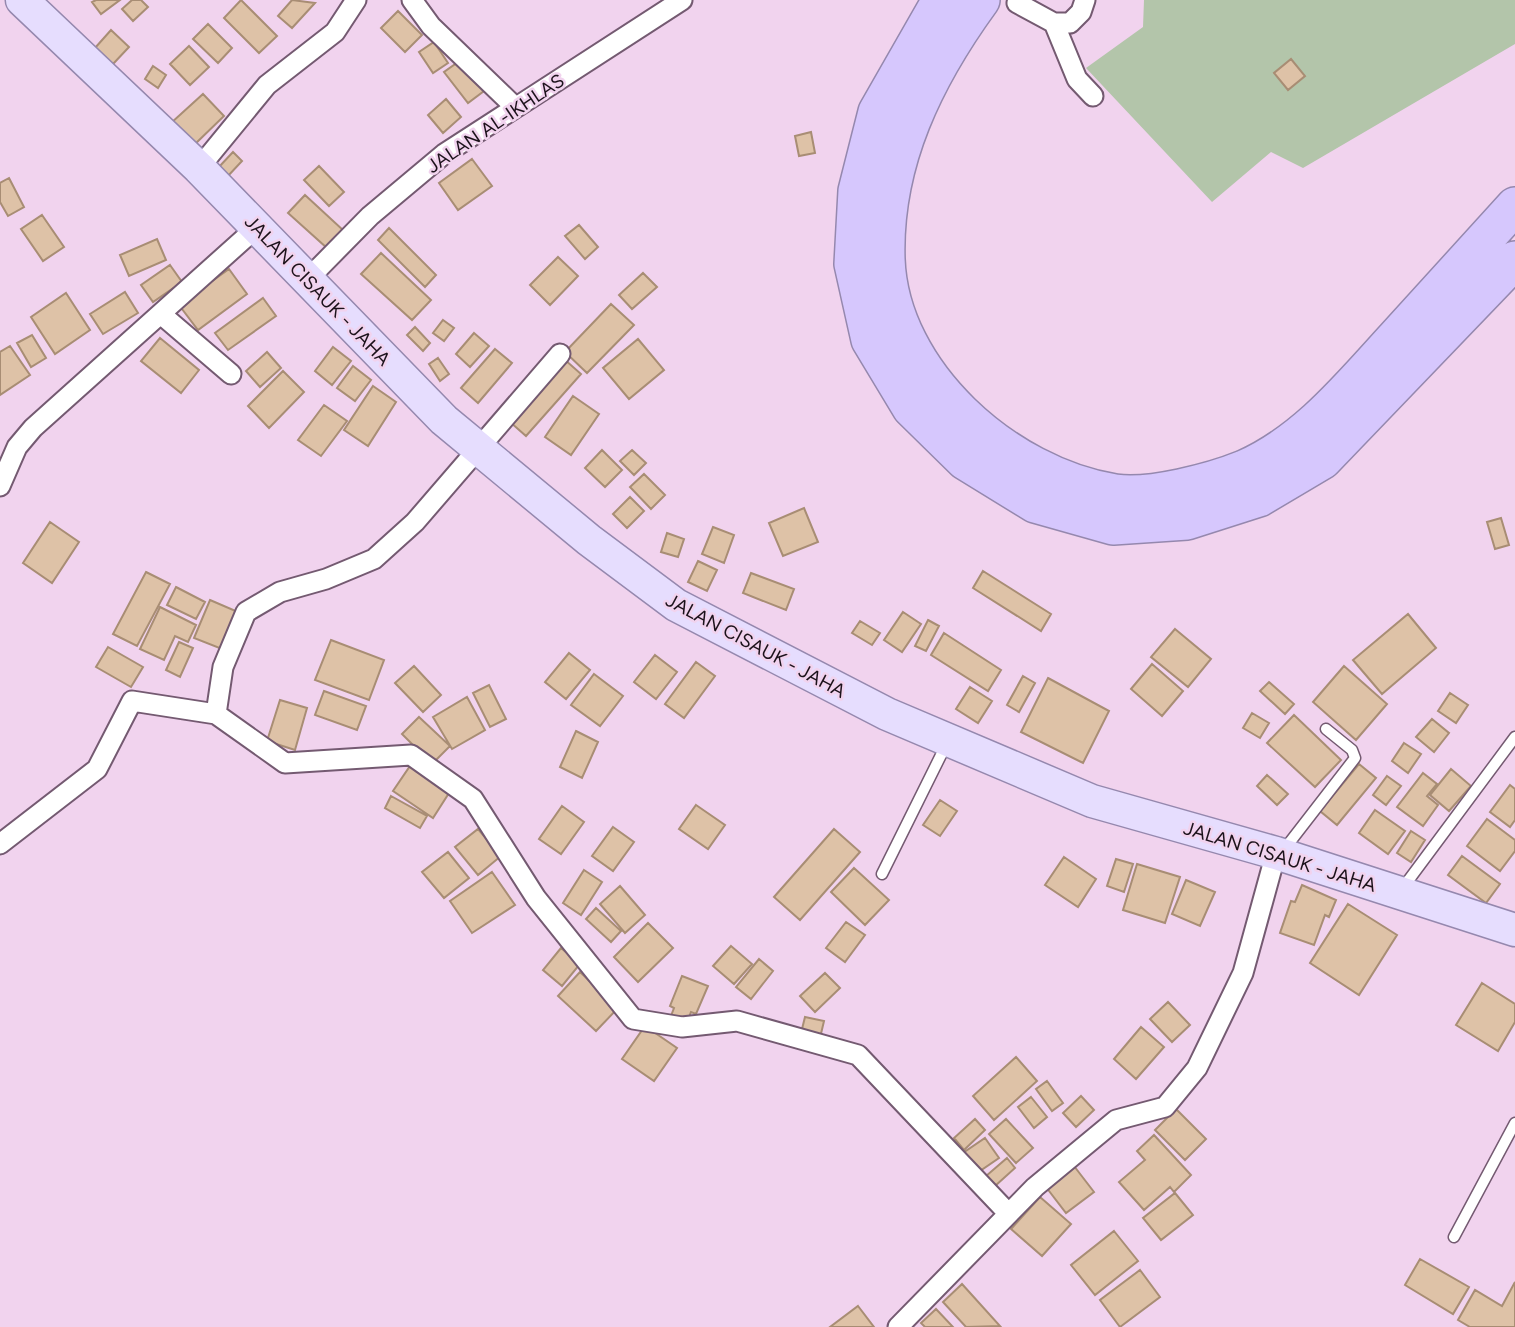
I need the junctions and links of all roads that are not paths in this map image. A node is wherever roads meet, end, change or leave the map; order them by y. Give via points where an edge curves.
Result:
1 (22, 0) edge
2 (356, 0) edge
3 (412, 0) edge
4 (682, 0) edge
5 (941, 0) edge
6 (981, 0) edge
7 (1085, 0) edge
8 (1017, 3) dead end
9 (1054, 23) junction
10 (1093, 96) dead end
11 (515, 107) junction
12 (199, 168) junction
13 (1515, 206) edge
14 (256, 228) junction
15 (1515, 260) edge
16 (308, 279) junction
17 (162, 315) junction
18 (560, 354) dead end
19 (232, 374) dead end
20 (478, 448) junction
21 (0, 486) edge
22 (216, 714) junction
23 (1325, 729) dead end
24 (1515, 737) edge
25 (948, 742) junction
26 (0, 844) edge
27 (1278, 854) junction
28 (882, 874) dead end
29 (1400, 892) junction
30 (1515, 930) edge
31 (1515, 1123) edge
32 (1008, 1213) junction
33 (1454, 1237) dead end
34 (898, 1327) edge

1 - 12 main road, JALAN CISAUK - JAHA
2 - 12 street via 334,32 267,85
3 - 11 street via 431,26
4 - 11 street, JALAN AL-IKHLAS
5 - 15 highway via 877,112 857,191 853,264 870,340 911,408 965,461 1035,504 1114,526 1187,521 1259,498 1323,460
6 - 13 highway via 956,35 908,124 889,196 886,262 901,328 937,387 985,435 1048,474 1117,493 1180,489 1245,468 1302,434 1351,387
7 - 9 street via 1082,12 1070,23
8 - 9 street
9 - 10 street via 1077,79
11 - 16 street, JALAN AL-IKHLAS via 444,154 370,216
12 - 14 main road, JALAN CISAUK - JAHA
14 - 16 main road, JALAN CISAUK - JAHA
14 - 17 street
16 - 20 main road, JALAN CISAUK - JAHA via 444,420
17 - 19 street
17 - 21 street via 33,428 17,447
18 - 20 street
20 - 22 street via 415,522 374,559 279,592 246,612 223,667
20 - 25 main road, JALAN CISAUK - JAHA via 676,605
22 - 26 street via 132,701 97,769
22 - 32 street via 285,763 411,755 473,799 536,898 633,1019 682,1027 737,1021 858,1055
23 - 27 lane via 1352,750 1355,758
24 - 29 lane
25 - 27 main road, JALAN CISAUK - JAHA via 1092,802
25 - 28 lane
27 - 29 main road, JALAN CISAUK - JAHA
27 - 32 street via 1243,973 1198,1068 1166,1107 1116,1120
29 - 30 main road, JALAN CISAUK - JAHA
31 - 33 lane
32 - 34 street

